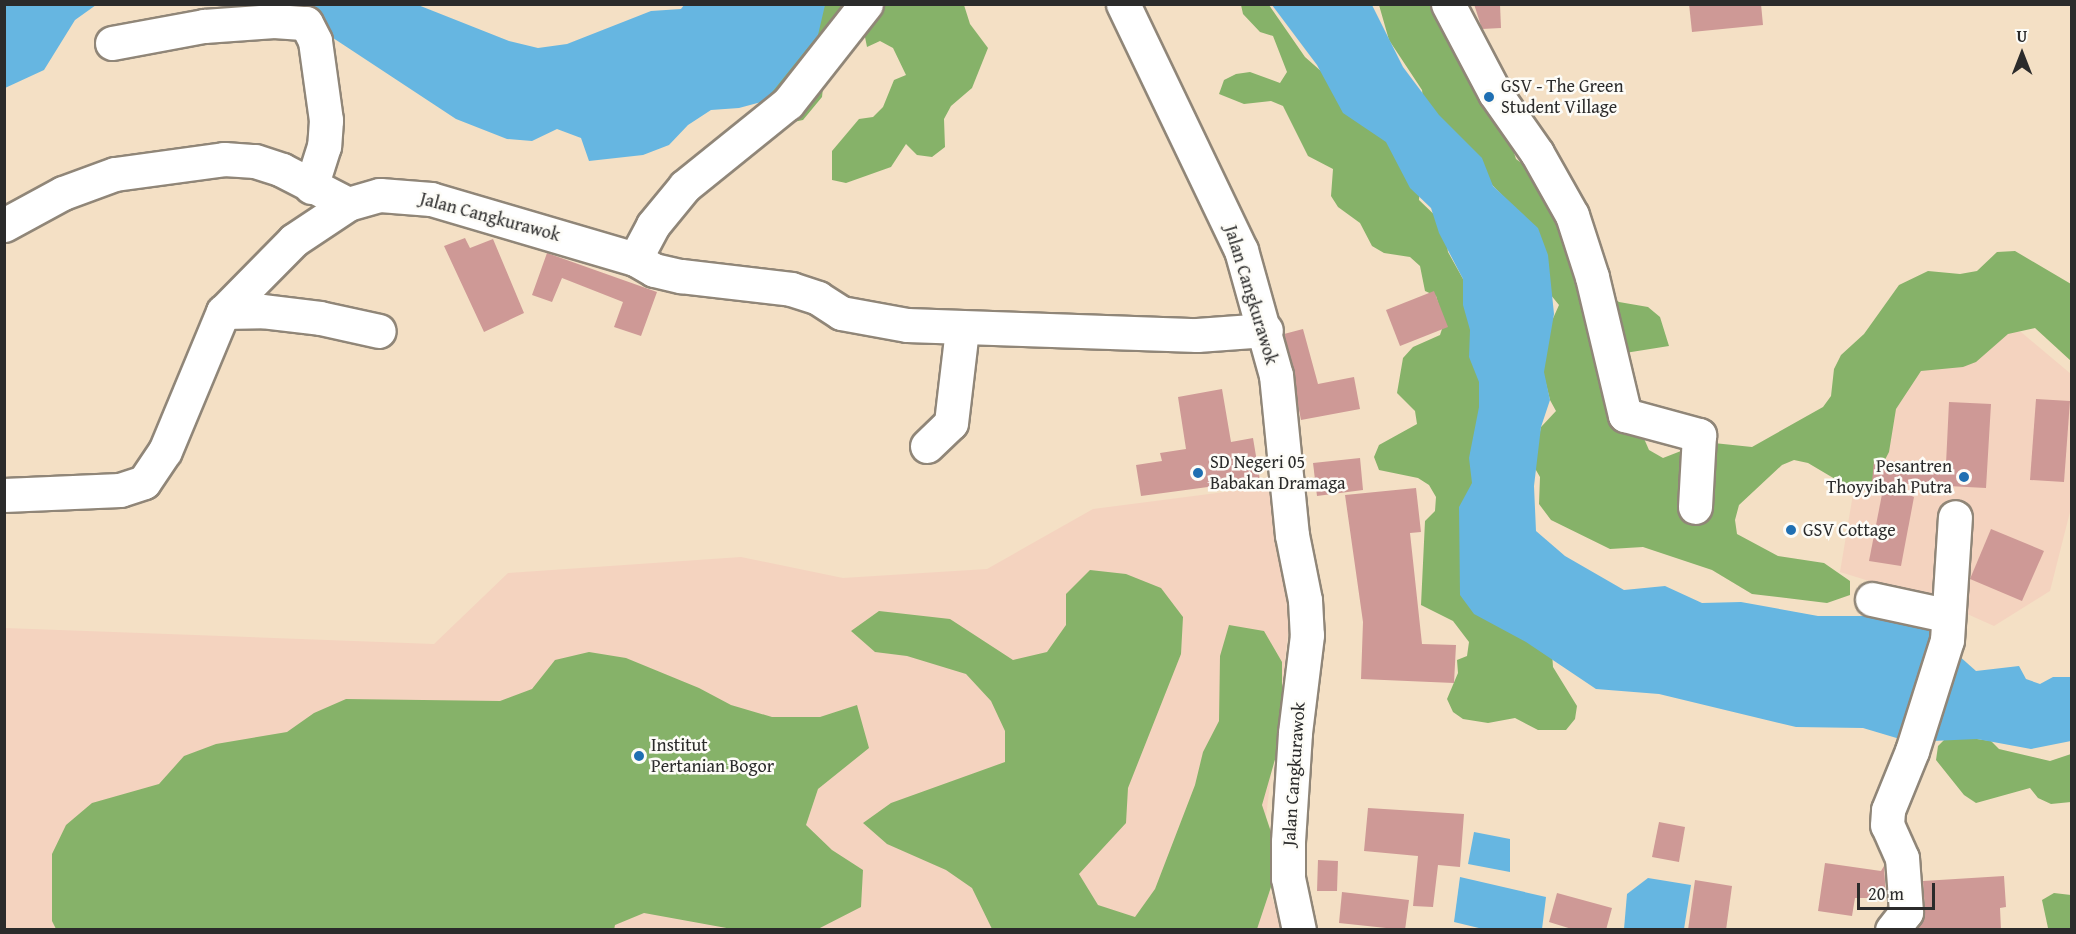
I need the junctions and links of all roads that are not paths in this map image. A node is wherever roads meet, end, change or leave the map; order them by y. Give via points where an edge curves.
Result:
1 (866, 4) edge
2 (1123, 4) edge
3 (1448, 4) edge
4 (112, 43) dead end
5 (311, 187) junction
6 (348, 204) junction
7 (4, 225) edge
8 (635, 259) junction
9 (223, 312) junction
10 (962, 329) junction
11 (1266, 330) junction
12 (379, 331) dead end
13 (927, 446) dead end
14 (4, 495) edge
15 (1695, 507) dead end
16 (1955, 517) dead end
17 (1872, 599) dead end
18 (1947, 627) junction
19 (1299, 930) edge
20 (1892, 930) edge

1 - 8 street via 788,103 686,186 653,225
2 - 11 street, Jalan Cangkurawok via 1187,144 1219,198 1241,250
3 - 15 street via 1495,93 1537,153 1572,215 1592,277 1625,415 1699,435
4 - 5 street via 204,26 306,23 315,41 326,120 324,146
5 - 6 street
5 - 7 street via 282,170 255,161 224,159 167,166 115,174 63,193
6 - 8 street, Jalan Cangkurawok via 380,195 431,199
6 - 9 street, Jalan Cangkurawok via 294,240
8 - 10 street, Jalan Cangkurawok via 654,270 681,276 791,289 818,298 841,313
9 - 12 street via 308,316
9 - 14 street, Jalan Cangkurawok via 165,451 144,482 120,490
10 - 11 street, Jalan Cangkurawok via 1197,335
10 - 13 street via 951,423
11 - 19 street, Jalan Cangkurawok via 1276,375 1292,535 1305,600 1306,634 1288,842 1288,878
16 - 18 street
17 - 18 street
18 - 20 street via 1912,750 1888,810 1887,825 1902,858 1906,912

